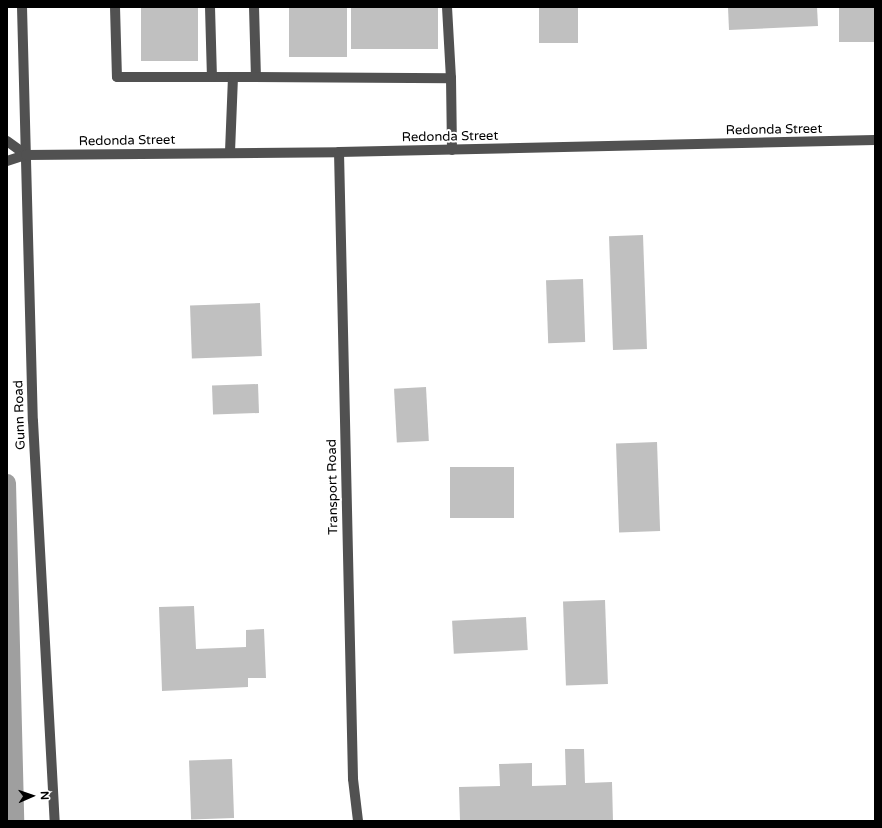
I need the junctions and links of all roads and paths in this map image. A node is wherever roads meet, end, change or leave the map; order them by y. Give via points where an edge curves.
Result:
1 (22, 7) edge
2 (116, 7) edge
3 (210, 7) edge
4 (254, 7) edge
5 (447, 7) edge
6 (212, 77) junction
7 (233, 77) junction
8 (256, 77) junction
9 (451, 78) junction
10 (875, 140) edge
11 (7, 141) edge
12 (452, 150) junction
13 (339, 152) junction
14 (230, 153) junction
15 (26, 155) junction
16 (7, 161) edge
17 (55, 821) edge
18 (358, 821) edge

1 - 15 street, Gunn Road
2 - 6 street via 117,77
3 - 6 street
4 - 8 street
5 - 9 street
6 - 7 street
7 - 8 street
7 - 14 street
8 - 9 street
9 - 12 street
10 - 12 street, Redonda Street
11 - 15 street
12 - 13 street, Redonda Street
13 - 14 street, Redonda Street
13 - 18 street, Transport Road via 353,779
14 - 15 street, Redonda Street
15 - 16 street, Redonda Street
15 - 17 street, Gunn Road via 33,421

